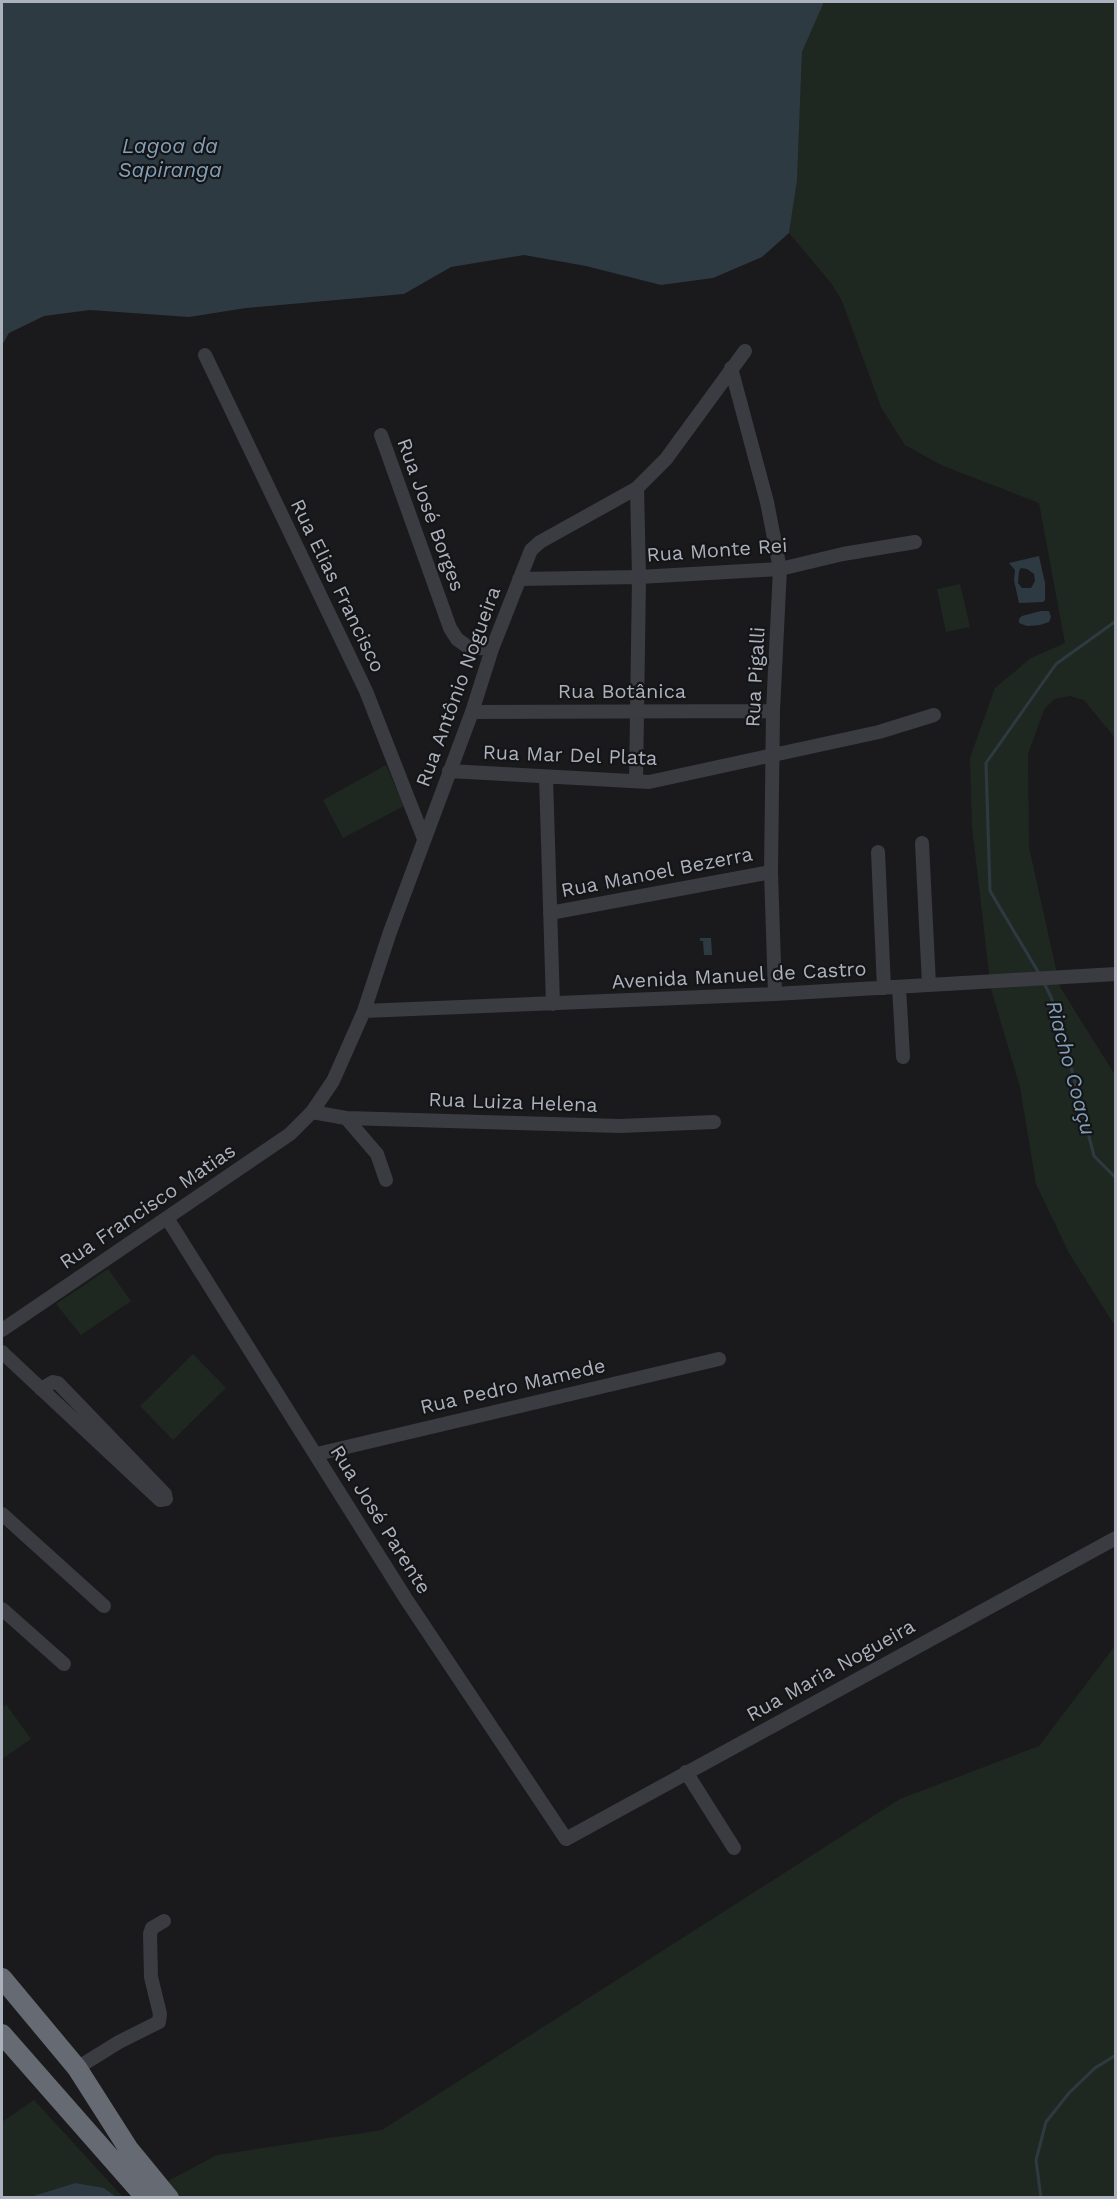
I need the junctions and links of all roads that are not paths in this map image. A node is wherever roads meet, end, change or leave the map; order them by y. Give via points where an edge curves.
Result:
1 (745, 351) dead end
2 (205, 355) dead end
3 (731, 368) junction
4 (381, 435) dead end
5 (637, 488) junction
6 (915, 542) dead end
7 (780, 570) junction
8 (639, 577) junction
9 (519, 579) junction
10 (492, 649) junction
11 (636, 711) junction
12 (773, 711) junction
13 (472, 712) junction
14 (934, 716) dead end
15 (773, 756) junction
16 (449, 771) junction
17 (546, 777) junction
18 (636, 781) junction
19 (424, 839) junction
20 (922, 843) dead end
21 (878, 852) dead end
22 (771, 872) junction
23 (549, 913) junction
24 (1116, 974) edge
25 (929, 986) junction
26 (899, 987) junction
27 (884, 988) junction
28 (775, 994) junction
29 (553, 1004) junction
30 (364, 1011) junction
31 (903, 1057) dead end
32 (312, 1112) junction
33 (345, 1118) junction
34 (714, 1122) dead end
35 (386, 1180) dead end
36 (167, 1218) junction
37 (2, 1330) edge
38 (2, 1352) edge
39 (719, 1359) dead end
40 (41, 1389) junction
41 (316, 1454) junction
42 (2, 1514) edge
43 (1116, 1538) edge
44 (104, 1606) dead end
45 (2, 1610) edge
46 (64, 1664) dead end
47 (686, 1772) junction
48 (566, 1839) joint
49 (734, 1848) dead end
50 (164, 1921) dead end
51 (2, 1978) edge
52 (47, 2033) junction
53 (2, 2034) edge
54 (25, 2061) junction
55 (77, 2068) junction
56 (159, 2195) edge

1 - 3 street, Rua Antônio Nogueira
2 - 19 street, Rua Elias Francisco via 366,691
3 - 5 street, Rua Antônio Nogueira via 666,459
3 - 7 street, Rua Pigalli
4 - 10 street, Rua José Borges via 450,628 468,647
5 - 8 street
5 - 9 street, Rua Antônio Nogueira via 534,546
6 - 7 street, Rua Monte Rei
7 - 8 street, Rua Monte Rei
7 - 12 street, Rua Pigalli
8 - 9 street, Rua Monte Rei
8 - 11 street
9 - 10 street, Rua Antônio Nogueira
10 - 13 street, Rua Antônio Nogueira
11 - 12 street, Rua Botânica
11 - 13 street, Rua Botânica
11 - 18 street
12 - 15 street, Rua Pigalli
13 - 16 street, Rua Antônio Nogueira
14 - 15 street, Rua Mar Del Plata
15 - 18 street, Rua Mar Del Plata via 663,780
15 - 22 street, Rua Pigalli
16 - 17 street, Rua Mar Del Plata
16 - 19 street, Rua Antônio Nogueira
17 - 18 street, Rua Mar Del Plata
17 - 23 street
19 - 30 street, Rua Antônio Nogueira
20 - 25 street
21 - 27 street
22 - 23 street, Rua Manoel Bezerra
22 - 28 street, Rua Pigalli
23 - 29 street
24 - 25 street, Avenida Manuel de Castro
25 - 26 street, Avenida Manuel de Castro
26 - 27 street, Avenida Manuel de Castro
26 - 31 street
27 - 28 street, Avenida Manuel de Castro
28 - 29 street, Avenida Manuel de Castro
29 - 30 street, Avenida Manuel de Castro
30 - 32 street, Rua Antônio Nogueira via 333,1081
32 - 33 street, Rua Luiza Helena
32 - 36 street, Rua Francisco Matias via 290,1134
33 - 34 street, Rua Luiza Helena via 620,1126
33 - 35 street via 377,1154
36 - 37 street, Rua Francisco Matias
36 - 41 street, Rua José Parente
38 - 40 street
39 - 41 street, Rua Pedro Mamede
40 - 40 street via 160,1500 166,1499 58,1383
41 - 48 street, Rua José Parente via 412,1609
42 - 44 street
43 - 47 street, Rua Maria Nogueira
45 - 46 street
47 - 48 street, Rua Maria Nogueira
47 - 49 street
50 - 55 street via 152,1928 150,1934 151,1977 159,2022
51 - 52 highway
52 - 54 highway via 48,2056 35,2063
52 - 55 highway
53 - 54 highway
54 - 56 highway
55 - 56 highway

